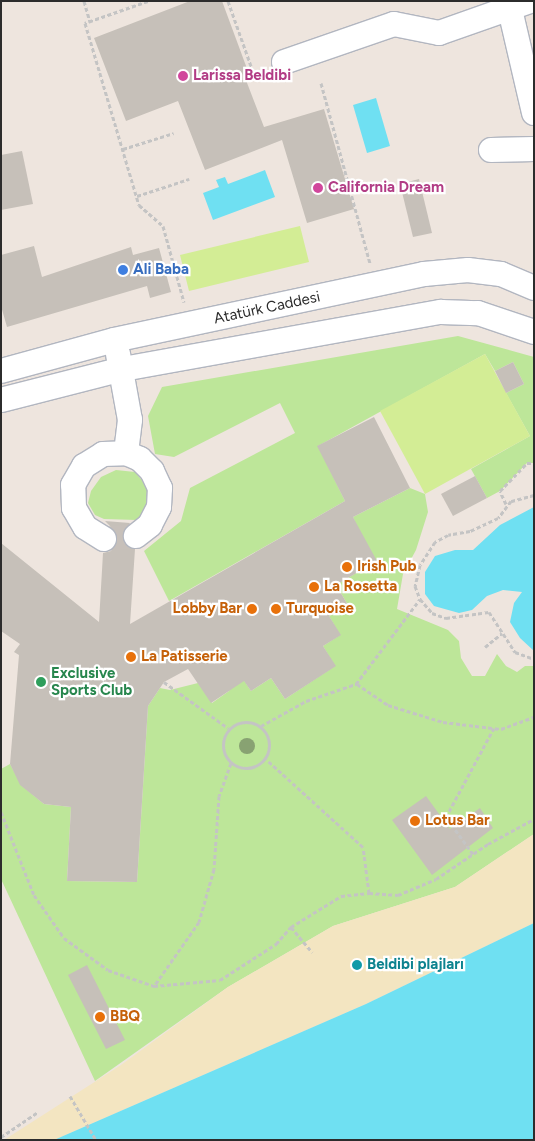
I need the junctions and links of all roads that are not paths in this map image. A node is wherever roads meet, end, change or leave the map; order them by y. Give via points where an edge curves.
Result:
1 (516, 4) edge
2 (284, 62) dead end
3 (534, 113) edge
4 (534, 149) edge
5 (490, 150) dead end
6 (534, 288) edge
7 (534, 332) edge
8 (114, 340) junction
9 (123, 369) junction
10 (1, 371) edge
11 (1, 400) edge
12 (126, 453) junction
13 (136, 536) tunnel mouth
14 (104, 539) tunnel mouth

1 - 2 street via 439,33 394,24
1 - 3 street
4 - 5 street
6 - 8 street, Atatürk Caddesi via 501,274 468,270 424,274
7 - 9 street via 478,313 441,312
8 - 9 street
8 - 10 street, Atatürk Caddesi
9 - 11 street
9 - 12 street via 130,420
12 - 13 street via 140,459 152,471 160,488 159,507 150,524
12 - 14 street via 103,454 84,466 73,485 74,508 84,527

